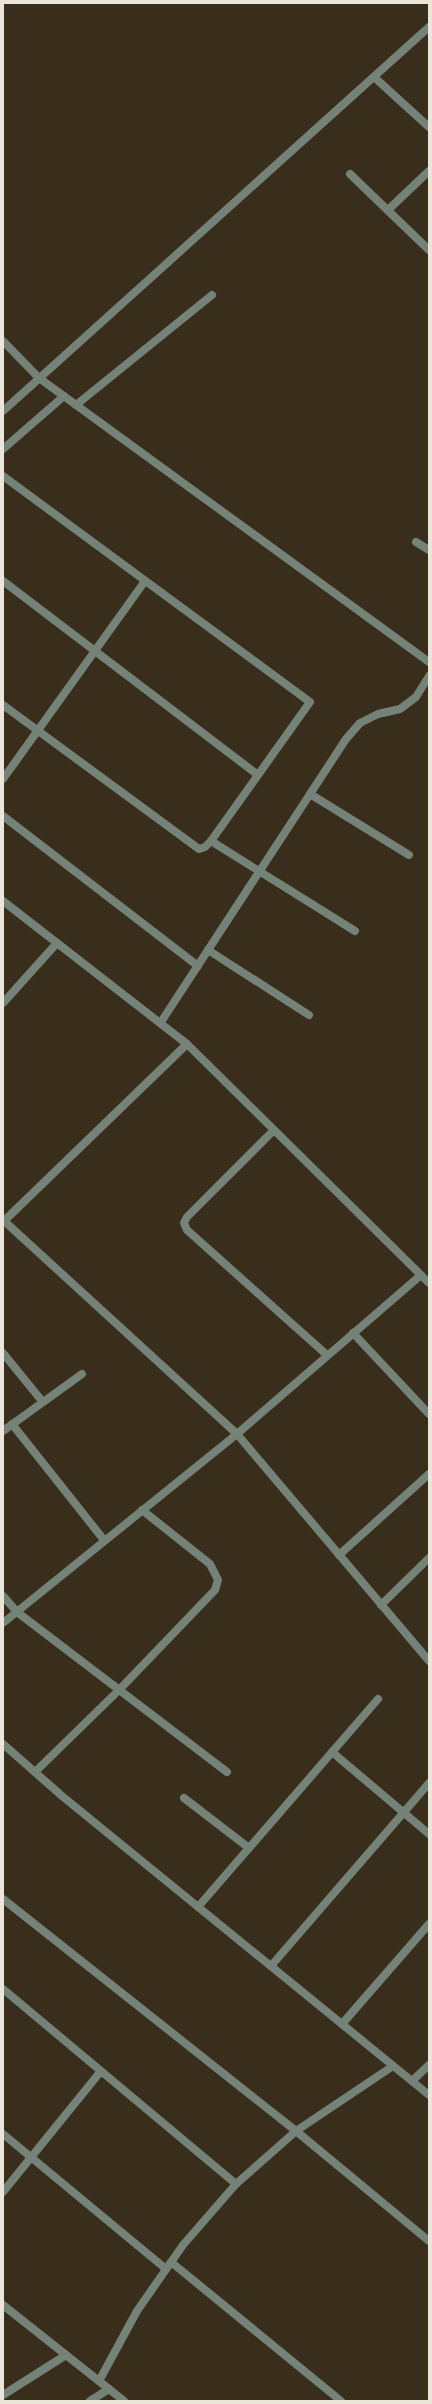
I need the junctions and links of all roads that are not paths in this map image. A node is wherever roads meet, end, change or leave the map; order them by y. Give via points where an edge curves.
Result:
1 (429, 27) edge
2 (374, 77) junction
3 (429, 127) edge
4 (429, 171) edge
5 (350, 174) dead end
6 (388, 210) junction
7 (429, 250) edge
8 (212, 294) dead end
9 (3, 341) edge
10 (39, 378) junction
11 (64, 396) junction
12 (76, 405) junction
13 (3, 411) edge
14 (3, 449) edge
15 (3, 476) edge
16 (416, 542) dead end
17 (429, 550) edge
18 (3, 581) edge
19 (145, 581) junction
20 (95, 651) junction
21 (429, 662) edge
22 (429, 676) edge
23 (3, 705) edge
24 (38, 731) junction
25 (258, 775) junction
26 (3, 779) edge
27 (310, 794) junction
28 (3, 816) edge
29 (211, 841) junction
30 (409, 855) dead end
31 (260, 871) junction
32 (3, 901) edge
33 (356, 930) dead end
34 (57, 943) junction
35 (208, 950) junction
36 (198, 966) junction
37 (3, 1003) edge
38 (309, 1015) dead end
39 (161, 1022) junction
40 (186, 1044) junction
41 (274, 1130) junction
42 (3, 1220) edge
43 (421, 1275) junction
44 (429, 1283) edge
45 (353, 1333) junction
46 (3, 1353) edge
47 (327, 1356) junction
48 (82, 1374) dead end
49 (42, 1401) junction
50 (429, 1414) edge
51 (12, 1424) junction
52 (3, 1431) edge
53 (237, 1434) junction
54 (429, 1474) edge
55 (142, 1510) junction
56 (104, 1540) junction
57 (339, 1555) junction
58 (429, 1558) edge
59 (3, 1596) edge
60 (381, 1605) junction
61 (17, 1612) junction
62 (3, 1624) edge
63 (429, 1661) edge
64 (119, 1690) junction
65 (378, 1699) dead end
66 (3, 1744) edge
67 (332, 1752) junction
68 (35, 1772) junction
69 (227, 1772) dead end
70 (429, 1783) edge
71 (184, 1798) dead end
72 (404, 1812) junction
73 (429, 1834) edge
74 (249, 1848) junction
75 (3, 1899) edge
76 (198, 1907) junction
77 (429, 1924) edge
78 (271, 1966) junction
79 (3, 1989) edge
80 (342, 2024) junction
81 (429, 2065) edge
82 (393, 2066) junction
83 (101, 2071) junction
84 (412, 2081) junction
85 (429, 2095) edge
86 (296, 2131) junction
87 (3, 2134) edge
88 (31, 2158) junction
89 (236, 2184) junction
90 (3, 2192) edge
91 (429, 2240) edge
92 (171, 2262) junction
93 (166, 2269) junction
94 (3, 2305) edge
95 (66, 2355) junction
96 (99, 2381) junction
97 (109, 2390) junction
98 (3, 2395) edge
99 (90, 2401) edge
100 (124, 2401) edge
101 (340, 2401) edge

1 - 2 street
2 - 3 street
2 - 10 street
4 - 6 street
5 - 6 street
6 - 7 street
8 - 12 street
9 - 10 street
10 - 11 street
10 - 13 street
11 - 12 street
11 - 14 street
12 - 21 street
15 - 19 street
16 - 17 street
18 - 20 street
19 - 20 street
19 - 25 street via 310,702
20 - 24 street
20 - 25 street
22 - 27 street via 416,697 400,709 378,714 360,723 346,738
23 - 24 street
24 - 26 street
24 - 29 street via 187,842 199,849
25 - 29 street
27 - 30 street
27 - 31 street
28 - 36 street
29 - 31 street
31 - 33 street
31 - 35 street
32 - 34 street
34 - 37 street
34 - 39 street
35 - 36 street
35 - 38 street
36 - 39 street
39 - 40 street
40 - 41 street
40 - 42 street
41 - 43 street
41 - 47 street via 187,1217 184,1223 187,1230
42 - 53 street
43 - 44 street
43 - 45 street
45 - 47 street
45 - 50 street
46 - 49 street
47 - 53 street
48 - 49 street
49 - 51 street
51 - 52 street
51 - 56 street
53 - 55 street
53 - 57 street
54 - 57 street
55 - 56 street
55 - 64 street via 210,1564 218,1580 215,1590
56 - 61 street
57 - 60 street
58 - 60 street
59 - 61 street
60 - 63 street
61 - 62 street
61 - 64 street
64 - 68 street
64 - 69 street
65 - 67 street
66 - 68 street
67 - 72 street
67 - 74 street
68 - 76 street
70 - 72 street
71 - 74 street
72 - 73 street
72 - 78 street
74 - 76 street
75 - 86 street
76 - 78 street
77 - 80 street
78 - 80 street
79 - 83 street
80 - 82 street
81 - 84 street
82 - 84 street
82 - 86 street
83 - 88 street
83 - 89 street
84 - 85 street
86 - 89 street
86 - 91 street
87 - 88 street
88 - 90 street
88 - 93 street
89 - 92 street via 183,2244
92 - 93 street
92 - 101 street
93 - 96 street via 137,2311
94 - 95 street
95 - 96 street
95 - 98 street
96 - 97 street
97 - 99 street
97 - 100 street

